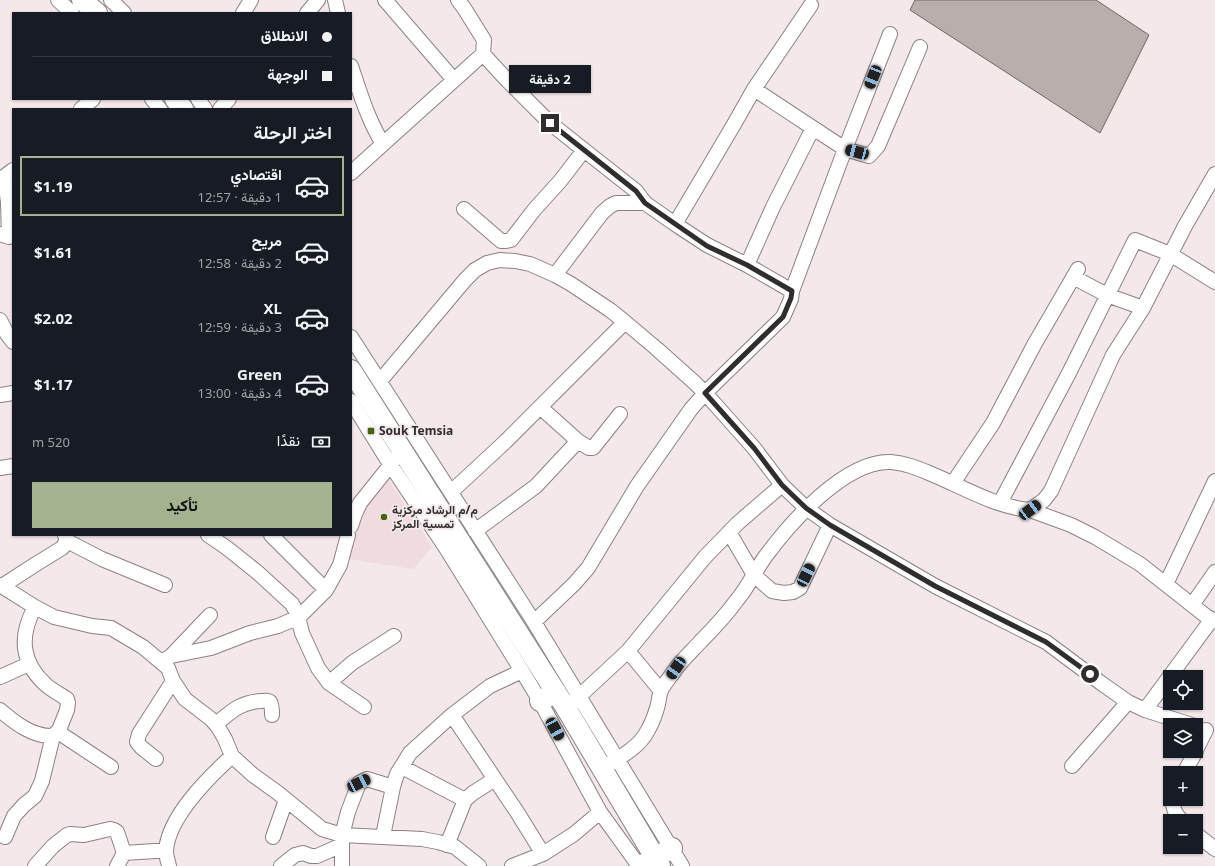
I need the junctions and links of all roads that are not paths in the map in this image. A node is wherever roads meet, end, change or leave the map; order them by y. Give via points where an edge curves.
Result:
1 (58, 0) edge
2 (82, 0) edge
3 (111, 0) edge
4 (251, 0) edge
5 (318, 0) edge
6 (335, 0) edge
7 (385, 0) edge
8 (458, 0) edge
9 (811, 5) dead end
10 (71, 12) edge
11 (96, 12) edge
12 (123, 12) edge
13 (244, 12) edge
14 (308, 12) edge
15 (338, 12) edge
16 (890, 34) dead end
17 (920, 47) dead end
18 (482, 54) junction
19 (352, 69) edge
20 (454, 80) junction
21 (754, 89) junction
22 (92, 100) edge
23 (153, 100) edge
24 (176, 100) edge
25 (228, 100) edge
26 (82, 108) edge
27 (159, 108) edge
28 (182, 108) edge
29 (221, 108) edge
30 (813, 128) junction
31 (383, 144) junction
32 (845, 149) junction
33 (584, 150) junction
34 (352, 172) edge
35 (1215, 174) edge
36 (6, 175) edge
37 (645, 203) junction
38 (464, 209) dead end
39 (675, 224) junction
40 (7, 237) edge
41 (1170, 254) junction
42 (747, 265) junction
43 (555, 275) junction
44 (1215, 282) edge
45 (792, 291) junction
46 (1108, 295) junction
47 (1143, 308) junction
48 (0, 320) edge
49 (625, 322) junction
50 (12, 341) edge
51 (352, 343) edge
52 (356, 367) edge
53 (380, 381) junction
54 (12, 393) edge
55 (705, 393) junction
56 (0, 395) edge
57 (352, 402) edge
58 (540, 407) junction
59 (620, 414) dead end
60 (578, 441) junction
61 (396, 457) junction
62 (12, 466) edge
63 (0, 468) edge
64 (1215, 481) edge
65 (953, 483) junction
66 (782, 485) junction
67 (444, 498) junction
68 (1000, 503) junction
69 (806, 508) junction
70 (1030, 510) junction
71 (352, 516) edge
72 (830, 525) junction
73 (475, 531) junction
74 (729, 532) junction
75 (209, 536) edge
76 (272, 536) edge
77 (348, 536) edge
78 (66, 538) edge
79 (1215, 572) edge
80 (754, 575) junction
81 (1166, 584) junction
82 (165, 585) dead end
83 (1, 586) edge
84 (326, 590) junction
85 (1192, 605) junction
86 (35, 607) junction
87 (210, 615) dead end
88 (299, 617) junction
89 (1213, 620) edge
90 (534, 622) junction
91 (394, 636) dead end
92 (628, 651) junction
93 (166, 659) junction
94 (29, 664) junction
95 (522, 671) junction
96 (0, 677) edge
97 (173, 680) junction
98 (329, 683) junction
99 (661, 691) junction
100 (560, 700) junction
101 (1128, 702) junction
102 (364, 707) dead end
103 (0, 710) edge
104 (1145, 710) junction
105 (272, 715) dead end
106 (452, 715) junction
107 (1170, 718) edge
108 (216, 724) junction
109 (56, 734) junction
110 (232, 756) junction
111 (156, 759) dead end
112 (610, 764) junction
113 (1072, 766) dead end
114 (111, 767) dead end
115 (402, 767) junction
116 (496, 779) junction
117 (392, 787) junction
118 (286, 800) junction
119 (466, 800) junction
120 (600, 812) junction
121 (383, 836) junction
122 (5, 837) dead end
123 (273, 837) dead end
124 (342, 840) junction
125 (1203, 840) edge
126 (448, 845) junction
127 (1215, 850) edge
128 (166, 851) junction
129 (124, 853) junction
130 (543, 854) junction
131 (653, 861) edge
132 (35, 866) edge
133 (117, 866) edge
134 (169, 866) edge
135 (281, 866) edge
136 (342, 866) edge
137 (478, 866) edge
138 (512, 866) edge
139 (682, 866) edge

1 - 10 street
2 - 11 main road
3 - 12 street
4 - 13 street
5 - 14 street
6 - 15 street
7 - 20 street
8 - 18 street via 484,40
9 - 21 street
16 - 32 street
17 - 32 street via 873,153 869,156
18 - 20 street
18 - 33 street via 550,123
19 - 31 street via 362,101
20 - 31 street
21 - 30 street
21 - 39 street
22 - 26 street
23 - 27 street
24 - 28 main road
25 - 29 street
30 - 32 street
30 - 42 street
31 - 34 street
32 - 45 street
33 - 37 street via 636,191
33 - 38 street via 511,240 501,240
35 - 41 street
36 - 40 street
37 - 39 street
37 - 43 street via 623,202 610,206
39 - 42 street via 707,246
41 - 44 street
41 - 46 street via 1135,240
41 - 47 street
42 - 45 street
43 - 49 street via 584,292
43 - 53 street via 530,264 515,261 487,262 465,280
45 - 55 street via 783,317
46 - 47 street
46 - 65 street via 1075,273 993,423
46 - 68 street
47 - 70 street via 1113,355 1051,491
48 - 50 street
49 - 55 street
49 - 58 street
51 - 52 street
52 - 53 street
52 - 61 main road
53 - 67 street
54 - 56 street
55 - 66 street via 754,448
55 - 90 street via 637,486 588,568
57 - 61 street
58 - 60 street
58 - 67 street
59 - 60 street via 593,448
60 - 73 street via 536,486
61 - 67 main road
61 - 71 street via 364,496
61 - 95 street via 446,548
62 - 63 street
64 - 81 street
65 - 68 street
65 - 69 street via 905,464 880,462 842,479
66 - 69 street
66 - 74 street
67 - 73 street
67 - 100 main road
68 - 70 street
69 - 72 street
69 - 80 street via 765,557
70 - 81 street via 1095,537 1140,564
72 - 80 street via 800,588 784,593 772,591
72 - 101 street via 935,586 1046,642
73 - 90 street
74 - 80 street
74 - 92 street via 705,556
75 - 88 street via 267,581 292,604
76 - 84 street
77 - 84 street via 340,565
78 - 82 street via 102,558
78 - 83 street via 62,548
79 - 85 street
80 - 99 street via 738,600 676,668
81 - 85 street
83 - 86 street
84 - 88 street
85 - 89 street
86 - 93 street via 64,620 111,628
86 - 94 street via 25,632 25,649
87 - 93 street
88 - 93 street via 211,648
88 - 98 street via 307,645 318,668
89 - 104 street
90 - 100 street
91 - 98 street via 352,663
92 - 99 street
92 - 100 street
93 - 97 street
94 - 96 street
94 - 109 street via 40,680 68,701 66,714
95 - 100 street
95 - 106 street via 490,686
97 - 108 street via 185,699
97 - 111 street via 139,734 137,742
98 - 102 street
99 - 112 street via 648,731 630,750
100 - 112 main road
100 - 120 street
101 - 104 street
101 - 113 street
103 - 109 street via 24,728 45,736
104 - 107 street
105 - 108 street via 271,703 253,702 237,707
106 - 115 street via 410,753
106 - 116 street
108 - 110 street
109 - 114 street
109 - 122 street via 42,781 34,796 14,816
110 - 118 street
110 - 128 street via 196,793 180,815 170,834
112 - 131 main road
115 - 117 street
115 - 119 street
116 - 119 street
116 - 130 street
117 - 121 street
117 - 124 street via 367,779 359,783 348,812
118 - 123 street
118 - 124 street via 322,829
119 - 126 street
120 - 130 street via 574,834
120 - 131 street
121 - 124 street
121 - 126 street via 422,839
124 - 135 street via 317,856 304,852 295,855
124 - 136 street
125 - 127 street
126 - 137 street via 455,847
128 - 129 street
128 - 134 street
129 - 132 street via 114,830 84,835 70,834 53,846
129 - 133 street
130 - 138 street
131 - 139 street

